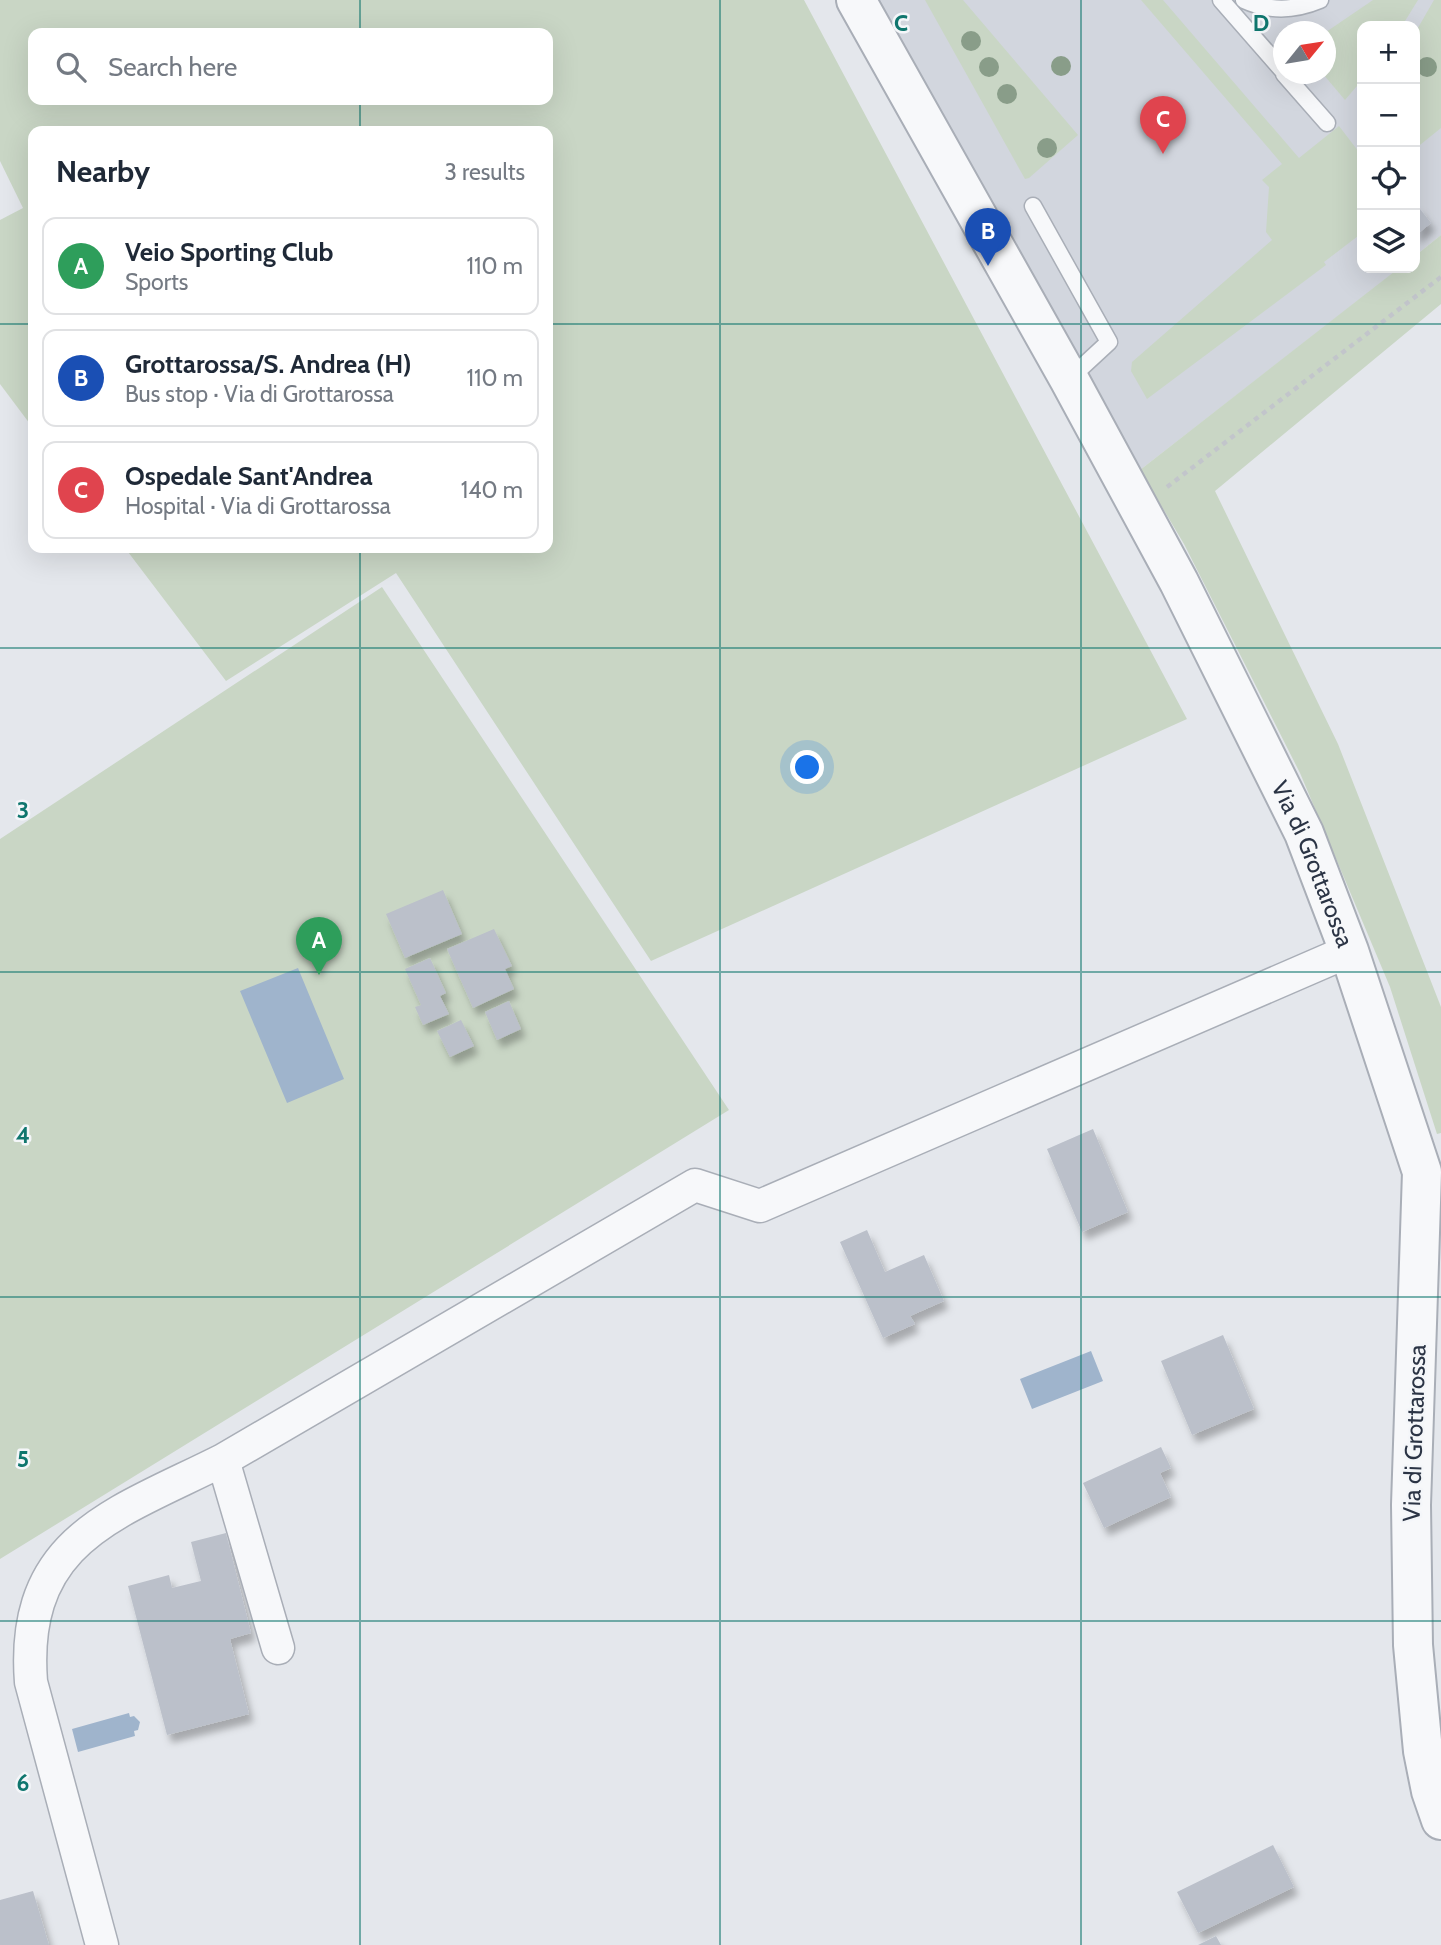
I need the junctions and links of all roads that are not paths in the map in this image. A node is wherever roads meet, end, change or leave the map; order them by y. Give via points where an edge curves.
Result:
1 (856, 0) edge
2 (1221, 0) edge
3 (1244, 0) edge
4 (1320, 0) edge
5 (1273, 60) edge
6 (1293, 84) edge
7 (1327, 123) dead end
8 (1033, 206) dead end
9 (1069, 379) junction
10 (1349, 951) junction
11 (1432, 1168) edge
12 (223, 1460) junction
13 (278, 1648) dead end
14 (1441, 1819) edge
15 (102, 1945) edge

1 - 9 street, Via di Grottarossa
2 - 5 lane
3 - 4 lane via 1275,10
6 - 7 lane
8 - 9 lane via 1109,342
9 - 10 street, Via di Grottarossa via 1185,594 1304,833
10 - 11 street, Via di Grottarossa
10 - 12 street via 760,1206 695,1185
11 - 14 street, Via di Grottarossa via 1411,1504 1413,1645 1423,1751
12 - 13 street
12 - 15 street via 91,1529 58,1563 36,1605 30,1642 31,1682

